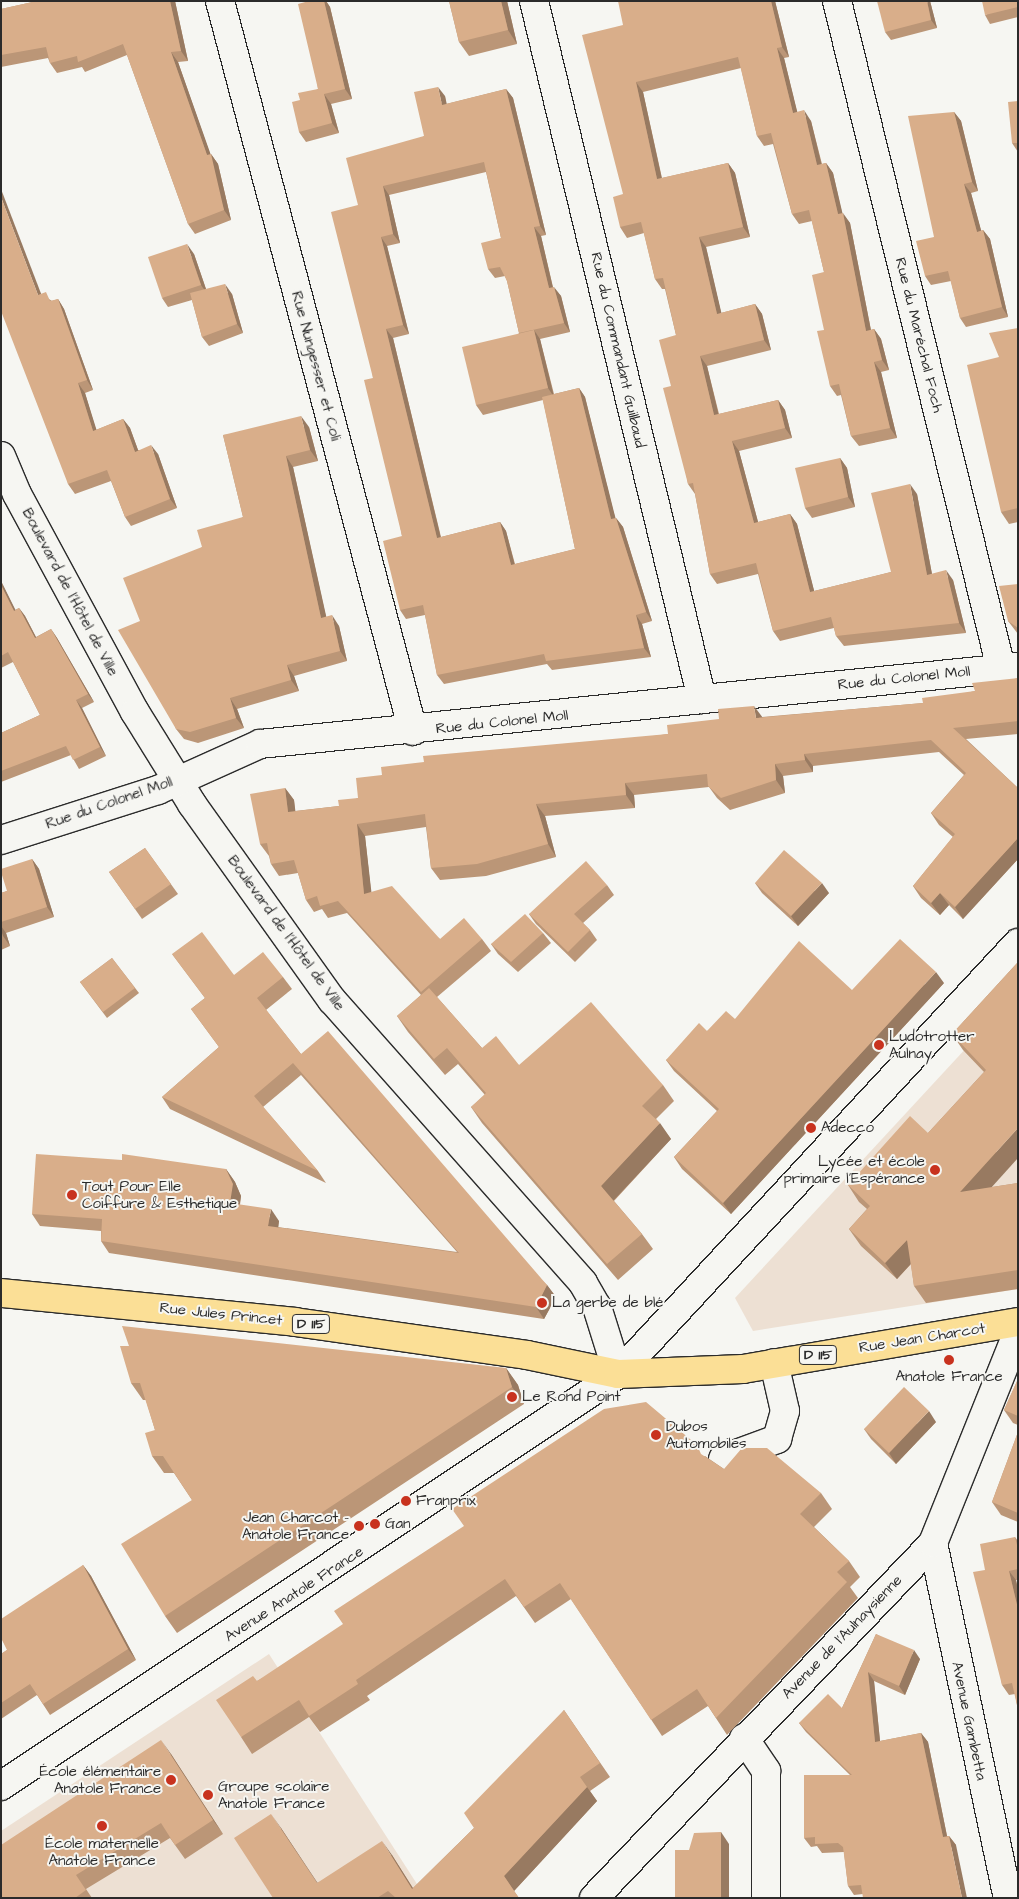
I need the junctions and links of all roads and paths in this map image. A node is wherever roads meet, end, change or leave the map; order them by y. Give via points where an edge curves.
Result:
1 (220, 1) edge
2 (534, 1) edge
3 (837, 1) edge
4 (1, 456) edge
5 (1010, 668) edge
6 (702, 699) junction
7 (413, 731) junction
8 (176, 780) junction
9 (1, 840) edge
10 (1018, 943) edge
11 (1, 1293) edge
12 (1018, 1322) edge
13 (1018, 1332) edge
14 (774, 1363) junction
15 (618, 1374) junction
16 (723, 1459) dead end
17 (933, 1543) junction
18 (744, 1738) junction
19 (1, 1786) edge
20 (594, 1898) edge
21 (766, 1898) edge
22 (1008, 1898) edge

1 - 7 street, Rue Nungesser et Coli
2 - 6 street, Rue du Commandant Guilbaud
3 - 5 street, Rue du Maréchal Foch
4 - 8 street, Boulevard de l'Hôtel de Ville via 17,494
5 - 6 street, Rue du Colonel Moll
6 - 7 street, Rue du Colonel Moll
7 - 8 street, Rue du Colonel Moll via 260,744
8 - 9 street, Rue du Colonel Moll
8 - 15 street, Boulevard de l'Hôtel de Ville via 332,1000 583,1283 597,1307
10 - 15 street, Avenue Anatole France
11 - 15 main road, Rue Jules Princet / D 115 via 295,1322 527,1355
12 - 14 main road, Rue Jean Charcot / D 115
13 - 17 street, Avenue de l'Aulnaysienne
14 - 15 main road, Rue Jean Charcot / D 115 via 743,1369
14 - 16 street via 785,1411 777,1440
15 - 19 street, Avenue Anatole France
17 - 18 street, Avenue de l'Aulnaysienne
17 - 22 street, Avenue Gambetta
18 - 20 street, Avenue de l'Aulnaysienne
18 - 21 street via 766,1771

